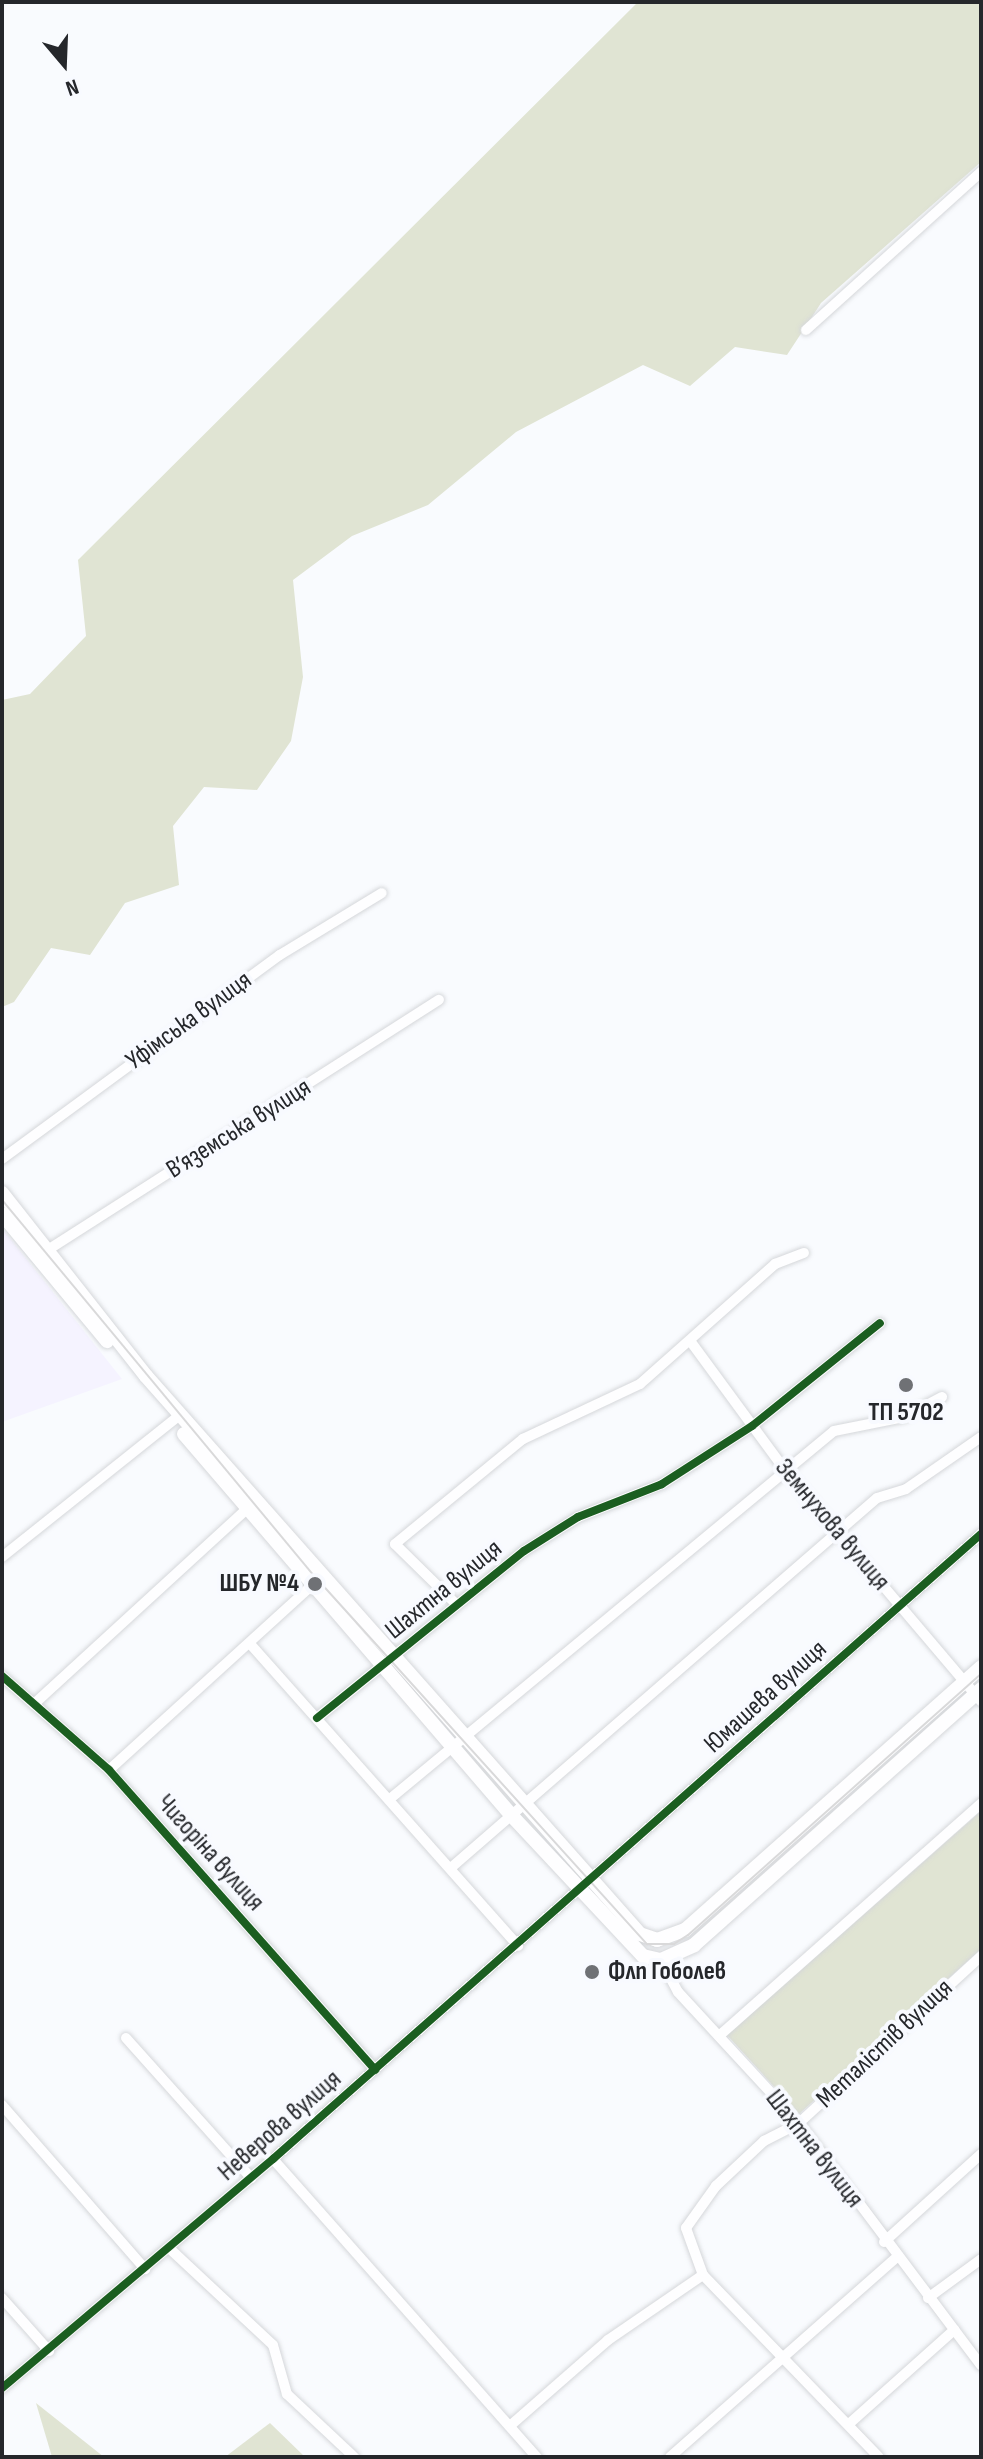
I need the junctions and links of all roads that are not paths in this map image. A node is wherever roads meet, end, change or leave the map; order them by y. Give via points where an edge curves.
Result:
1 (981, 172) edge
2 (806, 330) dead end
3 (382, 893) dead end
4 (439, 1000) dead end
5 (2, 1159) edge
6 (2, 1193) edge
7 (2, 1214) edge
8 (804, 1253) dead end
9 (44, 1254) junction
10 (880, 1323) dead end
11 (691, 1342) junction
12 (942, 1397) dead end
13 (177, 1418) junction
14 (752, 1426) junction
15 (981, 1437) edge
16 (785, 1470) junction
17 (247, 1509) junction
18 (838, 1533) junction
19 (981, 1534) edge
20 (2, 1557) edge
21 (317, 1582) junction
22 (455, 1603) junction
23 (898, 1605) junction
24 (252, 1646) junction
25 (388, 1662) junction
26 (981, 1667) edge
27 (2, 1676) edge
28 (963, 1682) junction
29 (979, 1695) edge
30 (34, 1704) junction
31 (317, 1718) junction
32 (460, 1740) junction
33 (109, 1770) junction
34 (391, 1798) junction
35 (981, 1803) edge
36 (526, 1804) junction
37 (512, 1816) junction
38 (453, 1866) junction
39 (586, 1886) junction
40 (518, 1946) junction
41 (981, 1956) edge
42 (661, 1960) junction
43 (719, 2036) junction
44 (126, 2038) dead end
45 (375, 2070) junction
46 (2, 2105) edge
47 (799, 2123) junction
48 (981, 2154) edge
49 (273, 2159) junction
50 (251, 2178) junction
51 (884, 2242) junction
52 (169, 2248) junction
53 (896, 2258) junction
54 (981, 2259) edge
55 (145, 2269) junction
56 (703, 2275) junction
57 (2, 2298) edge
58 (928, 2298) junction
59 (954, 2330) junction
60 (977, 2349) edge
61 (49, 2351) junction
62 (782, 2356) junction
63 (981, 2365) edge
64 (2, 2388) edge
65 (850, 2423) junction
66 (511, 2425) junction
67 (354, 2457) edge
68 (537, 2457) edge
69 (670, 2457) edge
70 (879, 2457) edge

1 - 2 street
3 - 5 street, Уфімська вулиця via 280,955
4 - 9 street, В’яземська вулиця
6 - 9 main road, Шахтна вулиця
7 - 9 main road, Шахтна вулиця
8 - 11 street, Шахтна вулиця via 775,1264
9 - 13 main road, Шахтна вулиця
10 - 14 street, Шахтна вулиця
11 - 14 street, Земнухова вулиця
11 - 22 street, Шахтна вулиця via 640,1384 523,1439 395,1544
12 - 16 street via 904,1417 834,1431
13 - 17 main road, Шахтна вулиця
13 - 20 street
13 - 21 main road, Шахтна вулиця
14 - 16 street, Земнухова вулиця
14 - 22 street, Шахтна вулиця via 662,1484 578,1517
15 - 18 street via 906,1489 877,1498
16 - 18 street, Земнухова вулиця
16 - 32 street
17 - 21 main road, Шахтна вулиця
17 - 30 street
18 - 23 street, Земнухова вулиця
18 - 36 street
19 - 23 street, Юмашева вулиця
21 - 24 street
21 - 25 main road, Шахтна вулиця
22 - 25 street, Шахтна вулиця
23 - 28 street, Земнухова вулиця
23 - 39 street, Юмашева вулиця
24 - 31 street
24 - 33 street
25 - 31 street, Шахтна вулиця
25 - 32 main road, Шахтна вулиця
26 - 28 main road
27 - 30 street, Чигоріна вулиця
28 - 29 street, Земнухова вулиця
28 - 39 main road, Шахтна вулиця via 685,1930 657,1940 640,1934
29 - 42 main road via 694,1945
30 - 33 street, Чигоріна вулиця
31 - 34 street
32 - 34 street
32 - 36 main road, Шахтна вулиця
32 - 37 main road, Шахтна вулиця
33 - 45 street, Чигоріна вулиця
34 - 38 street
35 - 43 street
36 - 37 street
36 - 39 main road, Шахтна вулиця
37 - 38 street
37 - 39 main road, Шахтна вулиця
38 - 40 street
39 - 40 street, Неверова вулиця
39 - 42 main road, Шахтна вулиця via 629,1947
40 - 45 street, Неверова вулиця
41 - 47 street, Металістів вулиця
42 - 43 street, Шахтна вулиця via 678,1992
43 - 47 street, Шахтна вулиця
44 - 50 street
45 - 49 street, Неверова вулиця
46 - 55 street
47 - 51 street, Шахтна вулиця
47 - 56 street, Металістів вулиця via 764,2141 716,2186 686,2228
48 - 51 street
49 - 50 street, Неверова вулиця
49 - 66 street, Неверова вулиця
50 - 52 street, Неверова вулиця
51 - 53 street, Шахтна вулиця
52 - 55 street, Неверова вулиця
52 - 67 street via 273,2345 287,2394
53 - 58 street, Шахтна вулиця
53 - 62 street
54 - 58 street
55 - 61 street, Неверова вулиця
56 - 62 street
56 - 66 street via 608,2340
57 - 61 street
58 - 59 street, Шахтна вулиця
59 - 60 street, Шахтна вулиця
59 - 65 street
60 - 63 street, Шахтна вулиця
61 - 64 street, Неверова вулиця
62 - 65 street
62 - 69 street
65 - 70 street
66 - 68 street, Неверова вулиця

